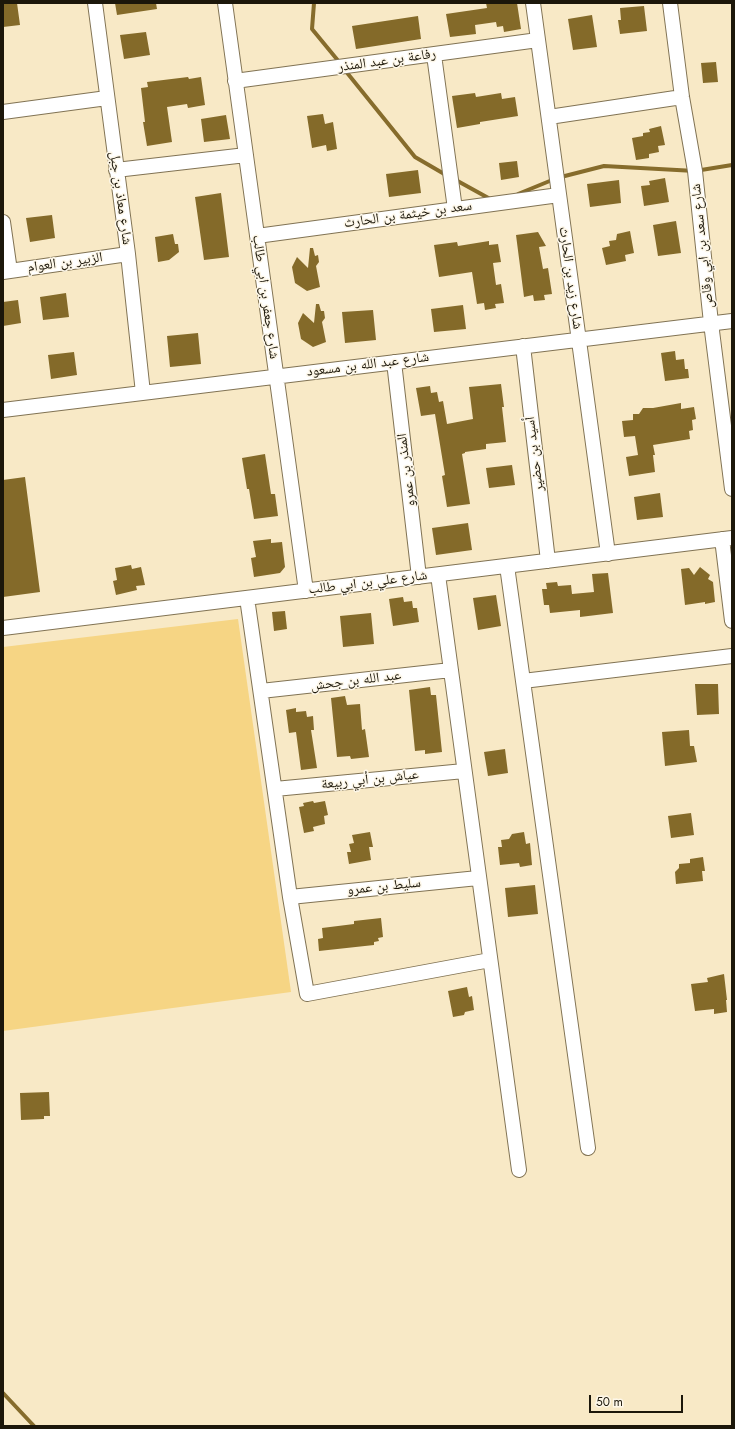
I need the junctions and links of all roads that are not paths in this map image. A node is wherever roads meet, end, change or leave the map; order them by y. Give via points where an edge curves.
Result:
1 (95, 3) edge
2 (225, 3) edge
3 (533, 3) edge
4 (670, 3) edge
5 (538, 40) junction
6 (434, 54) junction
7 (235, 81) junction
8 (682, 97) junction
9 (107, 98) junction
10 (3, 112) edge
11 (549, 117) junction
12 (246, 155) junction
13 (116, 170) junction
14 (559, 195) junction
15 (455, 209) junction
16 (3, 222) edge
17 (257, 236) junction
18 (128, 254) junction
19 (7, 272) edge
20 (732, 321) edge
21 (711, 323) junction
22 (579, 340) junction
23 (522, 346) junction
24 (394, 362) junction
25 (276, 377) junction
26 (144, 393) junction
27 (3, 410) edge
28 (732, 488) edge
29 (727, 539) edge
30 (608, 554) junction
31 (548, 561) junction
32 (507, 566) junction
33 (438, 575) junction
34 (419, 577) junction
35 (306, 591) junction
36 (248, 598) junction
37 (732, 621) edge
38 (3, 628) edge
39 (732, 656) edge
40 (451, 670) junction
41 (523, 681) junction
42 (261, 691) junction
43 (464, 771) junction
44 (275, 790) junction
45 (478, 878) junction
46 (290, 897) junction
47 (490, 960) junction
48 (588, 1148) dead end
49 (519, 1170) dead end

1 - 9 street, شارع معاذ بن جبل
2 - 7 street, شارع جعفر بن ابي طالب
3 - 5 street, شارع زيد بن الحارث
4 - 8 street, شارع سعد بن ابي وقاص
5 - 6 street, رفاعة بن عبد المنذر
5 - 11 street, شارع زيد بن الحارث
6 - 7 street, رفاعة بن عبد المنذر
6 - 15 street
7 - 12 street, شارع جعفر بن ابي طالب
8 - 11 street
8 - 21 street, شارع سعد بن ابي وقاص via 695,171
9 - 10 street
9 - 13 street, شارع معاذ بن جبل
11 - 14 street, شارع زيد بن الحارث
12 - 13 street
12 - 17 street, شارع جعفر بن ابي طالب
13 - 18 street, شارع معاذ بن جبل
14 - 15 street, سعد بن خيثمة بن الحارث
14 - 22 street, شارع زيد بن الحارث
15 - 17 street, سعد بن خيثمة بن الحارث
16 - 19 street
17 - 25 street, شارع جعفر بن ابي طالب
18 - 19 street, الزبير بن العوام
18 - 26 street, شارع معاذ بن جبل
20 - 21 street, شارع عبد الله بن مسعود
21 - 22 street, شارع عبد الله بن مسعود
21 - 28 street, شارع سعد بن ابي وقاص
22 - 23 street, شارع عبد الله بن مسعود
22 - 30 street, شارع زيد بن الحارث
23 - 24 street, شارع عبد الله بن مسعود
23 - 31 street, أسيد بن حضير
24 - 25 street, شارع عبد الله بن مسعود
24 - 34 street, المنذر بن عمرو
25 - 26 street, شارع عبد الله بن مسعود
25 - 35 street, شارع جعفر بن ابي طالب
26 - 27 street, شارع عبد الله بن مسعود
29 - 30 street, شارع علي بن ابي طالب
29 - 37 street
30 - 31 street, شارع علي بن ابي طالب
31 - 32 street, شارع علي بن ابي طالب
32 - 33 street, شارع علي بن ابي طالب
32 - 41 street
33 - 34 street, شارع علي بن ابي طالب
33 - 40 street
34 - 35 street, شارع علي بن ابي طالب
35 - 36 street, شارع علي بن ابي طالب
36 - 38 street, شارع علي بن ابي طالب
36 - 42 street
39 - 41 street
40 - 42 street, عبد الله بن جحش
40 - 43 street
41 - 48 street
42 - 44 street
43 - 44 street, عياش بن أبي ربيعة
43 - 45 street
44 - 46 street
45 - 46 street, سليط بن عمرو
45 - 47 street
46 - 47 street via 307,994
47 - 49 street

